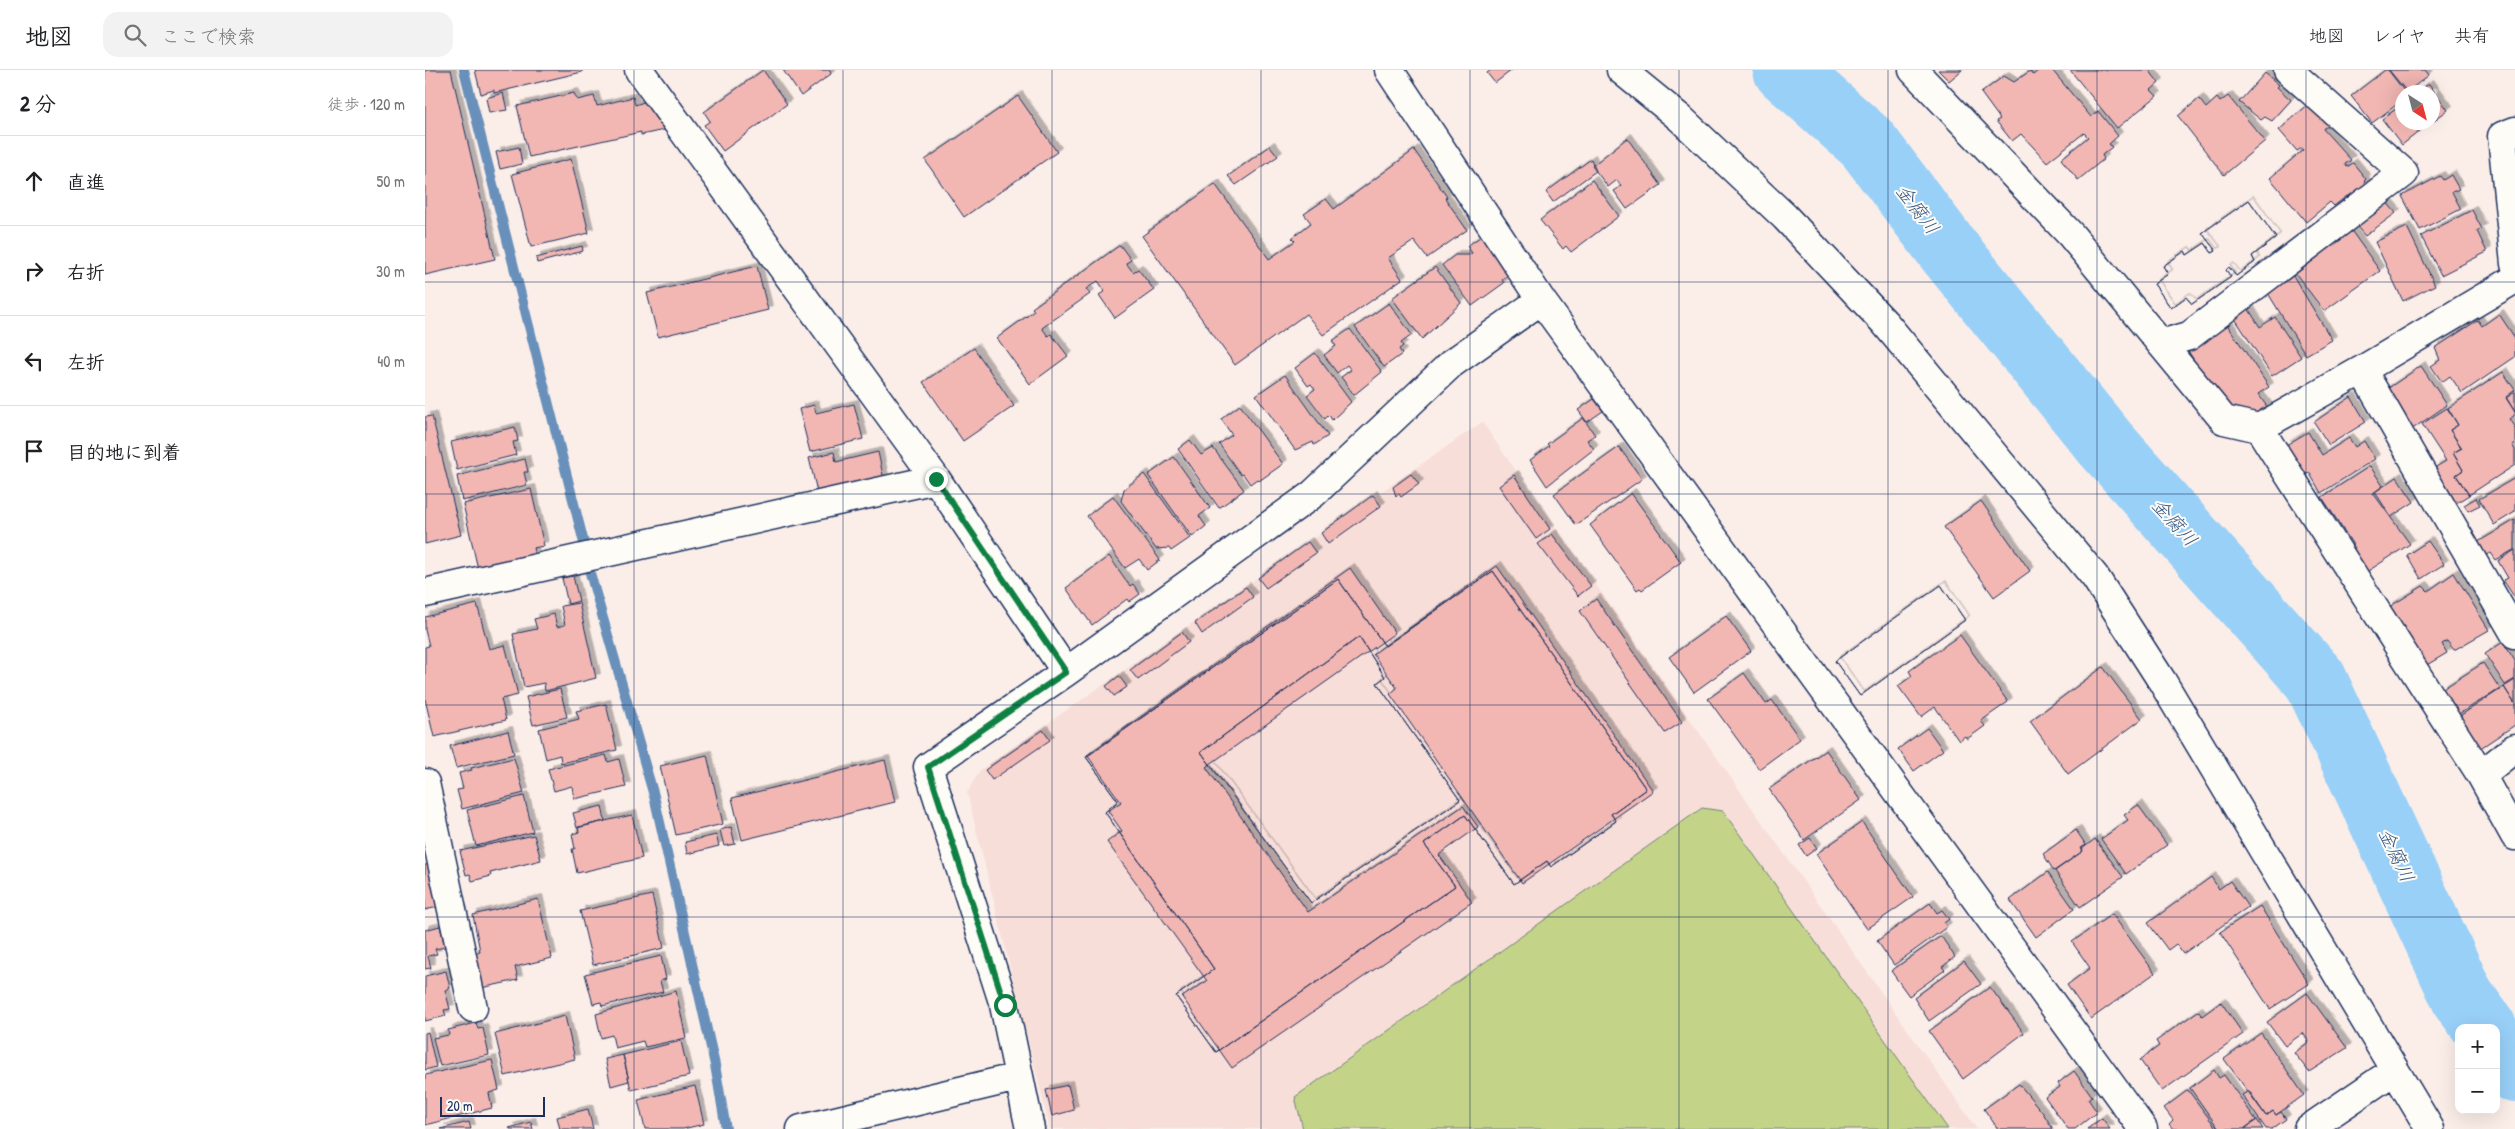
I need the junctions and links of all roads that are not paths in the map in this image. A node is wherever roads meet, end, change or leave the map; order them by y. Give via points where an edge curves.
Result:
1 (639, 70) edge
2 (1389, 70) edge
3 (1621, 70) edge
4 (1913, 70) edge
5 (2288, 70) edge
6 (2515, 130) edge
7 (2515, 264) edge
8 (2515, 279) edge
9 (1541, 300) junction
10 (2161, 344) junction
11 (2362, 370) junction
12 (2259, 428) junction
13 (936, 479) junction
14 (425, 593) edge
15 (2515, 634) edge
16 (1066, 672) junction
17 (2515, 748) edge
18 (2481, 775) junction
19 (425, 784) edge
20 (2515, 836) edge
21 (473, 1008) dead end
22 (2395, 1070) junction
23 (1019, 1077) junction
24 (801, 1129) edge
25 (1030, 1129) edge
26 (2143, 1129) edge
27 (2308, 1129) edge
28 (2430, 1129) edge

1 - 13 street
2 - 9 street
3 - 22 street via 1680,118 1785,217 1885,323 2095,577 2177,706
4 - 10 street via 2071,235
5 - 10 street via 2404,173 2189,336
6 - 7 street via 2502,136
8 - 11 street
9 - 16 street via 1451,364 1313,494
9 - 26 street
10 - 12 street via 2224,420
11 - 12 street
11 - 15 street
12 - 18 street
13 - 14 street
13 - 16 street
16 - 23 street via 928,767 1005,1005
17 - 18 street
18 - 20 street
19 - 21 street
22 - 27 street
22 - 28 street
23 - 24 street
23 - 25 street

